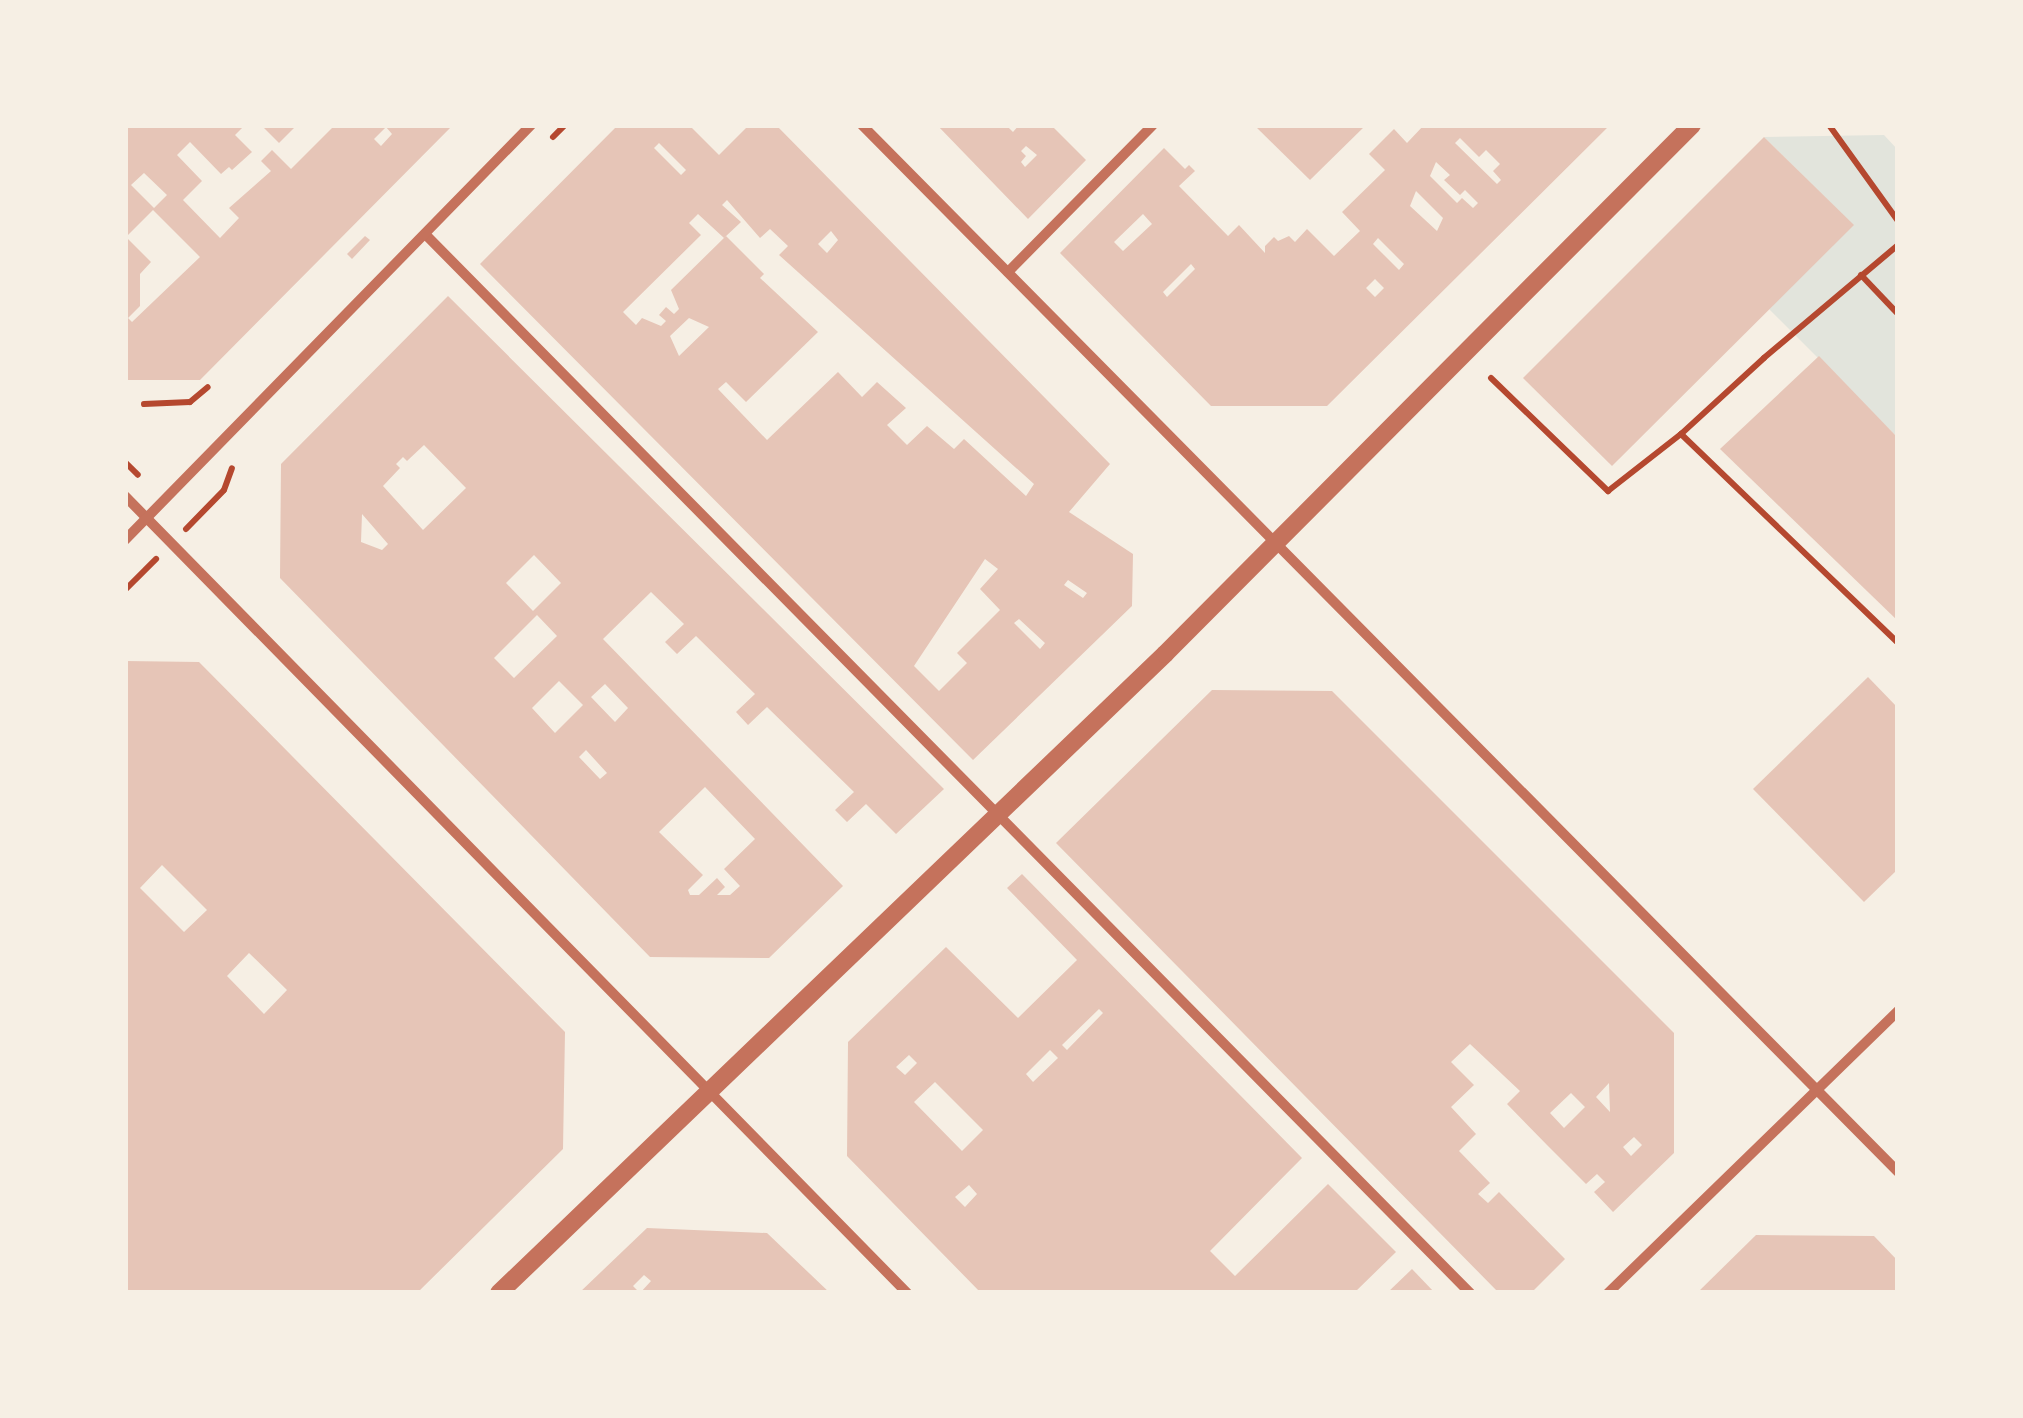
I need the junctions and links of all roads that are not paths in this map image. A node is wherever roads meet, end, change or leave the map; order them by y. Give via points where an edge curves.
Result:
1 (531, 125) edge
2 (862, 125) edge
3 (1153, 125) edge
4 (1692, 125) edge
5 (425, 234) junction
6 (1008, 272) junction
7 (125, 496) edge
8 (147, 518) junction
9 (125, 540) edge
10 (1276, 544) junction
11 (996, 816) junction
12 (1898, 1011) edge
13 (1819, 1089) junction
14 (708, 1091) junction
15 (1898, 1172) edge
16 (499, 1293) edge
17 (907, 1293) edge
18 (1470, 1293) edge
19 (1608, 1293) edge

1 - 5 street
2 - 6 street
3 - 6 street
4 - 10 street
5 - 8 street
5 - 11 street
6 - 10 street
7 - 8 street
8 - 9 street
8 - 14 street
10 - 11 street
10 - 13 street
11 - 14 street
11 - 18 street
12 - 13 street
13 - 15 street
13 - 19 street
14 - 16 street
14 - 17 street

